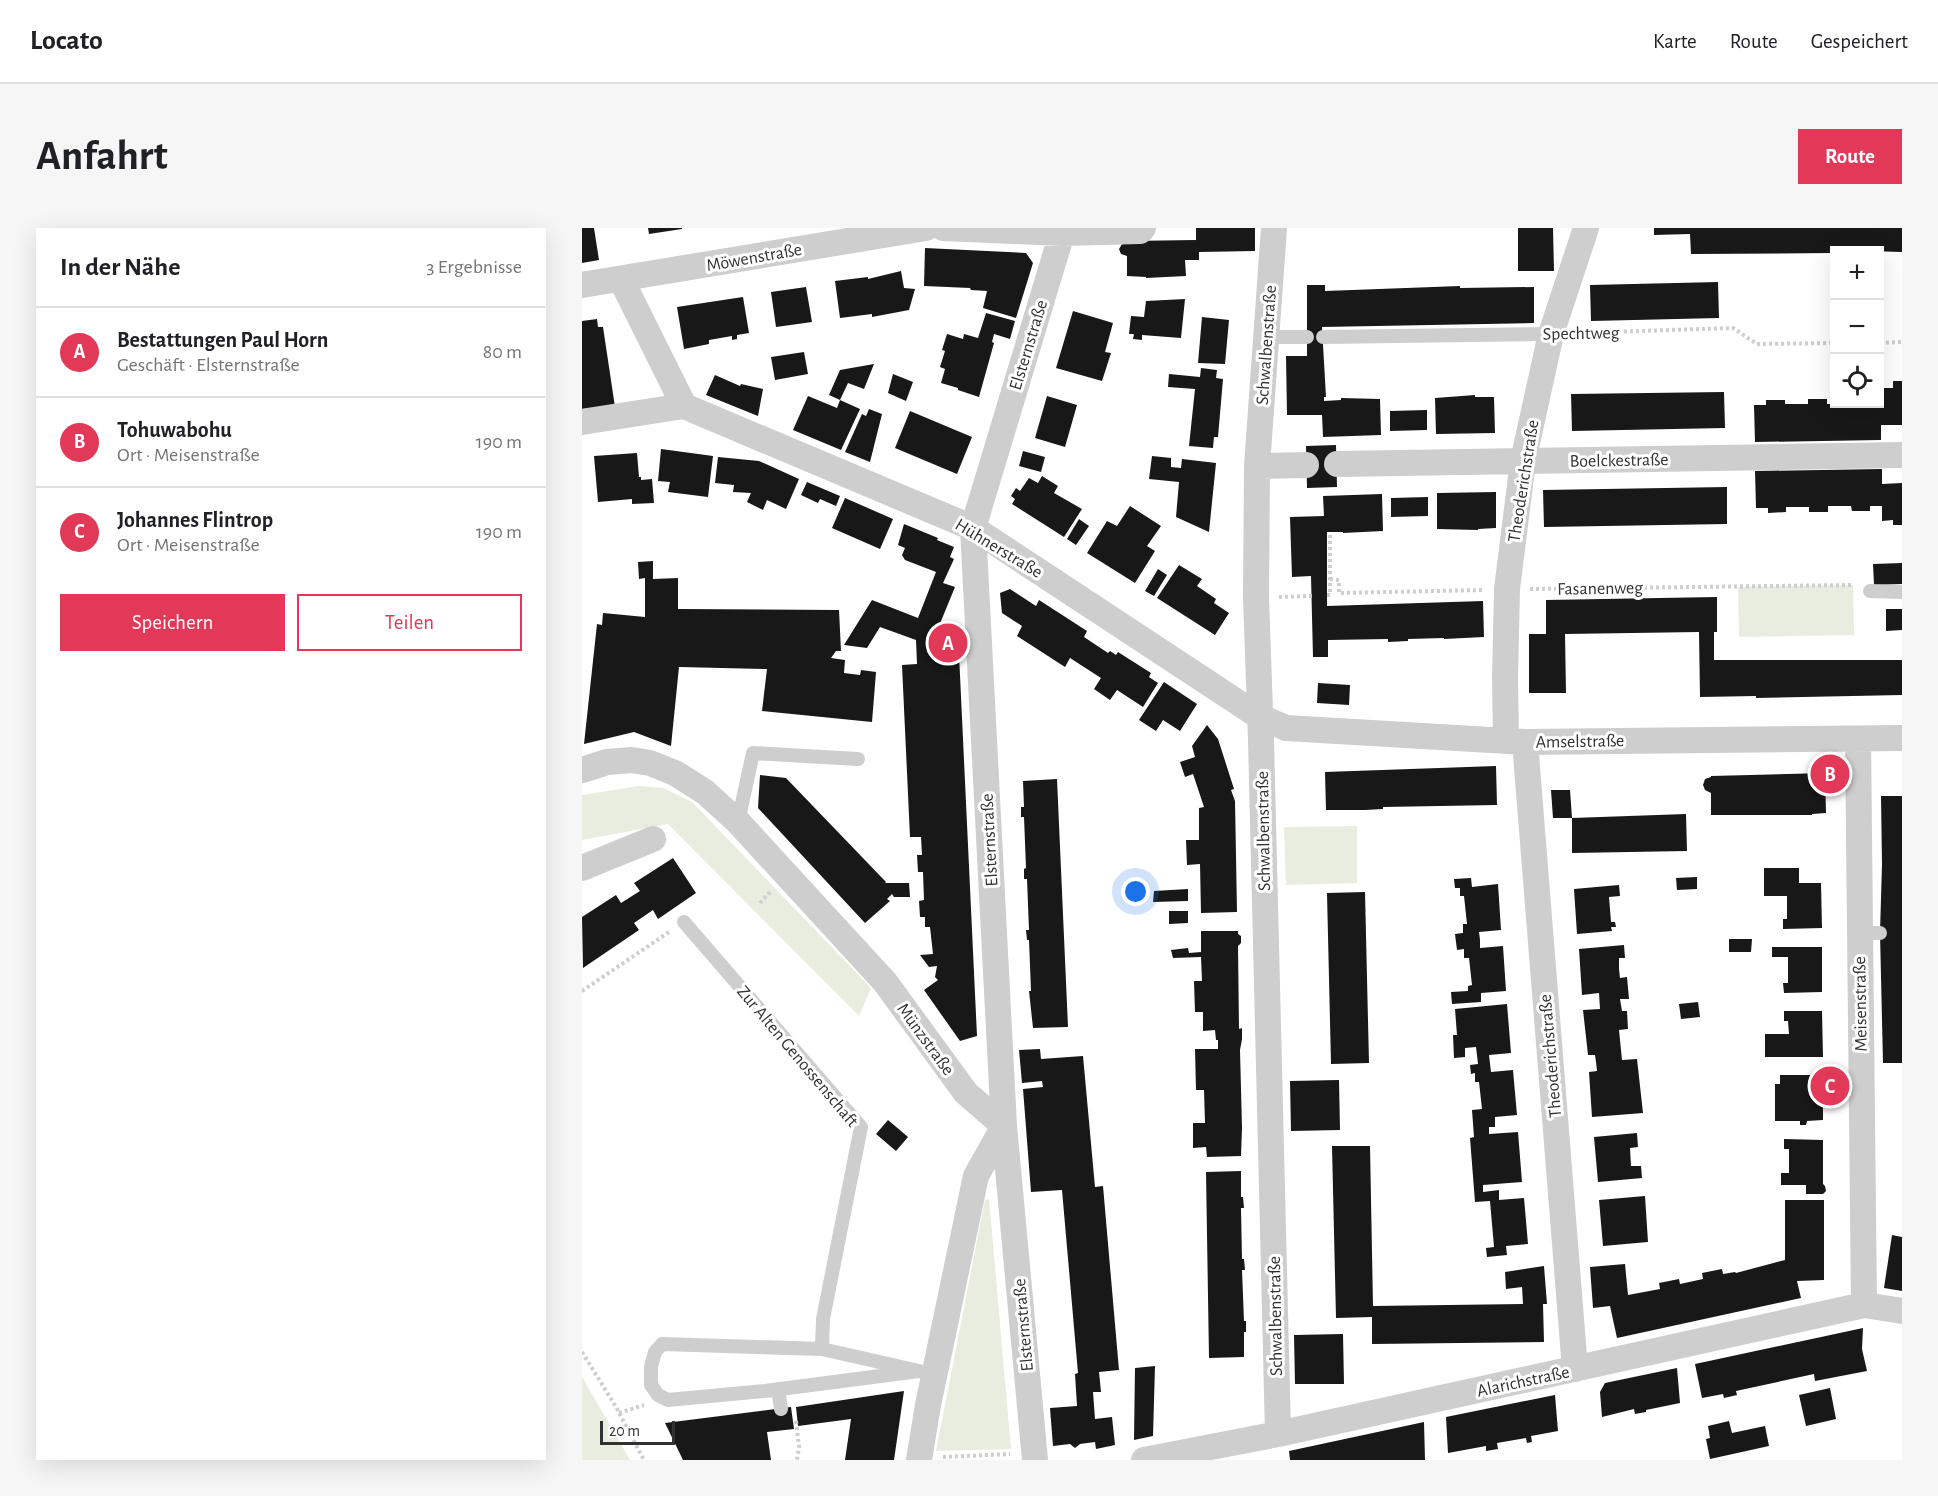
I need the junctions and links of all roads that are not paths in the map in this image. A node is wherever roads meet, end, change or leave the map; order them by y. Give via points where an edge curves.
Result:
1 (926, 228) edge
2 (943, 228) edge
3 (1143, 228) edge
4 (1274, 228) edge
5 (1586, 228) edge
6 (1062, 233) junction
7 (621, 279) junction
8 (582, 285) edge
9 (1551, 333) junction
10 (1266, 337) junction
11 (1307, 337) dead end
12 (1323, 337) dead end
13 (684, 406) junction
14 (582, 422) edge
15 (1902, 455) edge
16 (1523, 461) junction
17 (1336, 464) dead end
18 (1306, 465) dead end
19 (1257, 466) junction
20 (973, 528) junction
21 (1870, 591) road end
22 (1902, 592) edge
23 (1260, 717) junction
24 (1902, 738) edge
25 (1858, 739) junction
26 (1516, 741) junction
27 (858, 759) dead end
28 (582, 770) edge
29 (738, 822) junction
30 (653, 839) dead end
31 (582, 868) edge
32 (684, 922) road end
33 (1004, 1126) junction
34 (1863, 1305) junction
35 (1902, 1311) edge
36 (822, 1349) junction
37 (1575, 1369) junction
38 (927, 1373) junction
39 (778, 1389) junction
40 (781, 1409) dead end
41 (1278, 1434) junction
42 (1035, 1456) edge
43 (919, 1460) edge
44 (1144, 1460) edge

1 - 7 street, Möwenstraße
2 - 6 street
3 - 6 street
4 - 10 street, Schwalbenstraße
5 - 9 street, Theoderichstraße
6 - 20 street, Elsternstraße
7 - 8 street, Möwenstraße
7 - 13 street
9 - 12 lane, Spechtweg
9 - 16 street, Theoderichstraße
10 - 11 lane
10 - 19 street, Schwalbenstraße
13 - 14 street
13 - 20 street, Hühnerstraße
15 - 16 street, Boelckestraße
16 - 17 street, Boelckestraße
16 - 26 street, Theoderichstraße via 1507,589 1505,678
18 - 19 street
19 - 23 street, Schwalbenstraße
20 - 23 street, Hühnerstraße
20 - 33 street, Elsternstraße
21 - 22 lane
23 - 26 street, Amselstraße via 1286,728
23 - 41 street, Schwalbenstraße
24 - 25 street, Amselstraße
25 - 26 street, Amselstraße
25 - 34 street, Meisenstraße via 1870,933
26 - 37 street, Theoderichstraße
27 - 29 lane via 753,753
28 - 29 street, Münzstraße via 607,762 650,763 705,792
29 - 33 street, Münzstraße via 885,982 966,1093
30 - 31 street
32 - 36 lane, Zur Alten Genossenschaft via 861,1127 823,1319
33 - 38 street via 976,1176
33 - 42 street, Elsternstraße
34 - 35 street, Alarichstraße
34 - 37 street, Alarichstraße
36 - 38 lane
36 - 39 lane via 662,1344 651,1367 651,1385 668,1400
37 - 41 street, Alarichstraße
38 - 39 lane
38 - 43 street
39 - 40 lane
41 - 44 street, Alarichstraße

